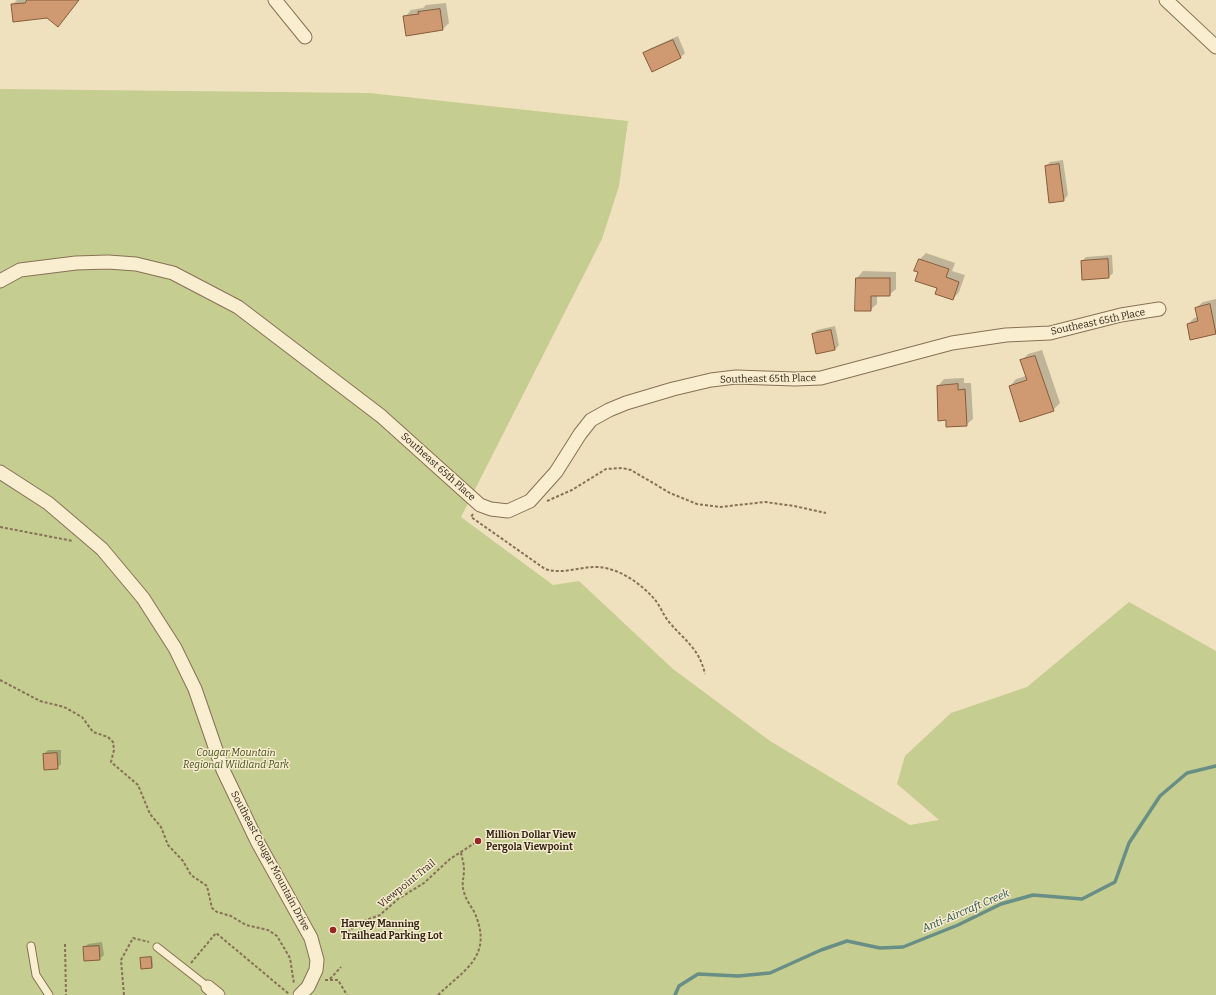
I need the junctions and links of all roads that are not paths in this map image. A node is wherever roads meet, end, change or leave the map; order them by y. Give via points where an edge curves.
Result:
1 (275, 0) edge
2 (1166, 0) edge
3 (304, 37) dead end
4 (1216, 47) edge
5 (0, 280) edge
6 (1159, 309) dead end
7 (0, 472) edge
8 (30, 946) dead end
9 (157, 946) road end
10 (213, 991) edge
11 (297, 991) edge
12 (49, 995) edge

1 - 3 street
2 - 4 street
5 - 6 street, Southeast 65th Place via 20,270 76,263 136,264 173,273 238,307 381,416 480,505 508,511 530,501 556,472 591,420 626,403 711,380 736,377 822,378 952,343 1006,335 1050,333 1121,315
7 - 11 street, Southeast Cougar Mountain Drive via 48,503 102,549 143,598 175,648 195,689 223,770 257,841 308,929 317,960 316,970 308,987
8 - 12 lane via 36,975
9 - 10 lane

